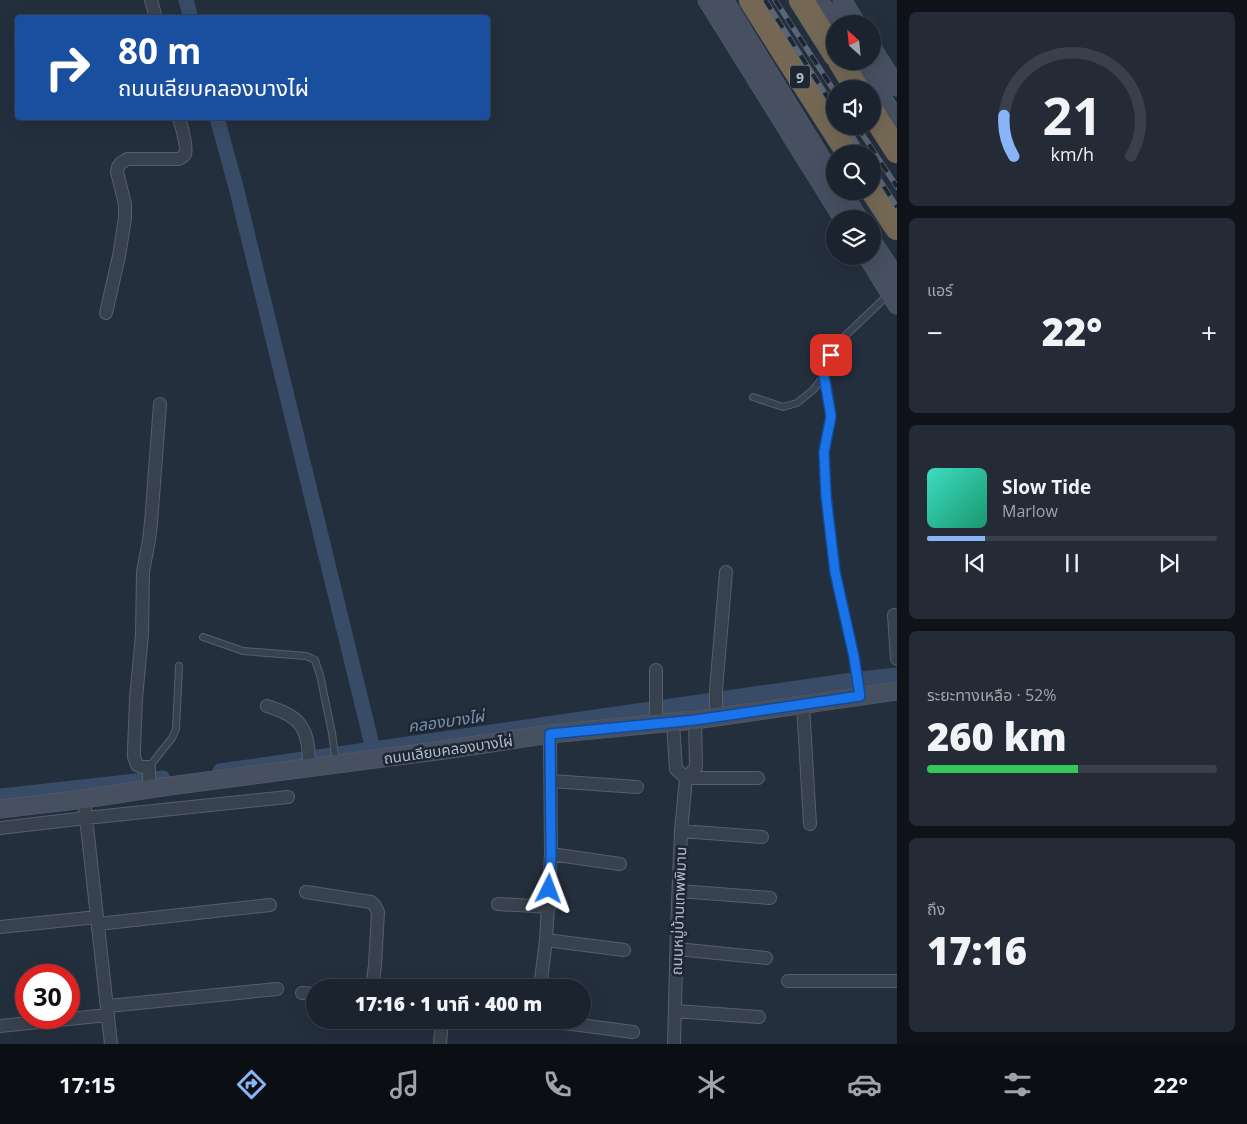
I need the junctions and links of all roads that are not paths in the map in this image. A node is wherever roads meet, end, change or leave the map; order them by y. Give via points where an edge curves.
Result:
1 (150, 0) edge
2 (707, 0) edge
3 (751, 0) edge
4 (801, 0) edge
5 (819, 0) edge
6 (842, 0) edge
7 (725, 2) edge
8 (155, 15) edge
9 (829, 15) edge
10 (851, 15) edge
11 (826, 40) edge
12 (881, 62) edge
13 (865, 70) edge
14 (897, 87) edge
15 (180, 120) edge
16 (897, 121) edge
17 (881, 126) edge
18 (843, 145) edge
19 (897, 151) edge
20 (826, 165) edge
21 (879, 200) edge
22 (837, 210) edge
23 (897, 228) edge
24 (881, 261) edge
25 (874, 265) edge
26 (895, 292) edge
27 (106, 313) dead end
28 (824, 376) junction
29 (753, 397) dead end
30 (160, 404) dead end
31 (726, 572) dead end
32 (894, 615) dead end
33 (203, 637) dead end
34 (897, 657) edge
35 (178, 666) dead end
36 (656, 670) dead end
37 (897, 690) edge
38 (859, 692) junction
39 (803, 705) junction
40 (267, 706) dead end
41 (716, 714) junction
42 (695, 720) junction
43 (662, 721) junction
44 (550, 734) junction
45 (336, 761) junction
46 (309, 764) junction
47 (149, 777) junction
48 (686, 778) junction
49 (758, 778) dead end
50 (551, 781) junction
51 (637, 787) dead end
52 (288, 797) dead end
53 (84, 799) junction
54 (0, 809) edge
55 (86, 818) junction
56 (810, 824) dead end
57 (0, 828) edge
58 (681, 831) junction
59 (762, 837) dead end
60 (551, 854) junction
61 (620, 864) dead end
62 (679, 891) junction
63 (306, 892) dead end
64 (770, 898) dead end
65 (498, 904) dead end
66 (270, 905) dead end
67 (548, 907) junction
68 (98, 920) junction
69 (0, 927) edge
70 (546, 940) junction
71 (677, 949) junction
72 (624, 950) dead end
73 (766, 958) dead end
74 (373, 979) edge
75 (541, 979) edge
76 (788, 981) dead end
77 (897, 981) edge
78 (277, 989) dead end
79 (108, 1010) junction
80 (674, 1011) junction
81 (759, 1017) dead end
82 (0, 1026) edge
83 (591, 1026) edge
84 (441, 1029) edge
85 (633, 1032) dead end
86 (111, 1044) edge
87 (440, 1044) edge
88 (674, 1044) edge

1 - 8 street
2 - 22 street
3 - 18 highway, 9
4 - 11 highway
5 - 9 street
6 - 10 street
7 - 20 street
12 - 14 street
13 - 16 street
15 - 27 street via 185,141 184,156 127,159 118,167 125,218 120,256
17 - 19 highway
21 - 23 highway
24 - 26 street
25 - 26 street
26 - 28 lane via 845,336 831,355
28 - 29 lane via 797,403 783,406
28 - 38 lane via 831,416 824,452 826,496 835,572
30 - 47 street via 151,523 143,572 134,749 137,765
31 - 41 street
32 - 34 street
33 - 45 lane via 243,651 306,656 315,660
35 - 47 lane via 176,729
36 - 43 street via 656,693
37 - 38 street, ถนนเลียบคลองบางไผ่
38 - 39 street, ถนนเลียบคลองบางไผ่
39 - 41 street, ถนนเลียบคลองบางไผ่
39 - 56 street
40 - 46 street via 300,723 306,737
41 - 42 street, ถนนเลียบคลองบางไผ่
42 - 43 street, ถนนเลียบคลองบางไผ่
42 - 48 street, ถนนหมู่บ้านเทพพิมาน via 696,767
43 - 44 street, ถนนเลียบคลองบางไผ่
43 - 48 street via 676,769
44 - 45 street, ถนนเลียบคลองบางไผ่ via 444,750
44 - 50 street
45 - 46 street, ถนนเลียบคลองบางไผ่
46 - 47 street, ถนนเลียบคลองบางไผ่
47 - 53 street, ถนนเลียบคลองบางไผ่
48 - 49 street
48 - 58 street, ถนนหมู่บ้านเทพพิมาน
50 - 51 street
50 - 60 street
52 - 55 street
53 - 54 street, ถนนเลียบคลองบางไผ่
53 - 55 street
55 - 57 street
55 - 68 street
58 - 59 street
58 - 62 street, ถนนหมู่บ้านเทพพิมาน
60 - 61 street
60 - 67 street
62 - 64 street
62 - 71 street, ถนนหมู่บ้านเทพพิมาน
63 - 74 street via 371,902 375,906 378,912
65 - 67 street
66 - 68 street
67 - 70 street
68 - 69 street
68 - 79 street
70 - 72 street
70 - 75 street
71 - 73 street
71 - 80 street, ถนนหมู่บ้านเทพพิมาน
76 - 77 street
78 - 79 street
79 - 82 street
79 - 86 street
80 - 81 street
80 - 88 street, ถนนหมู่บ้านเทพพิมาน
83 - 85 street
84 - 87 street

